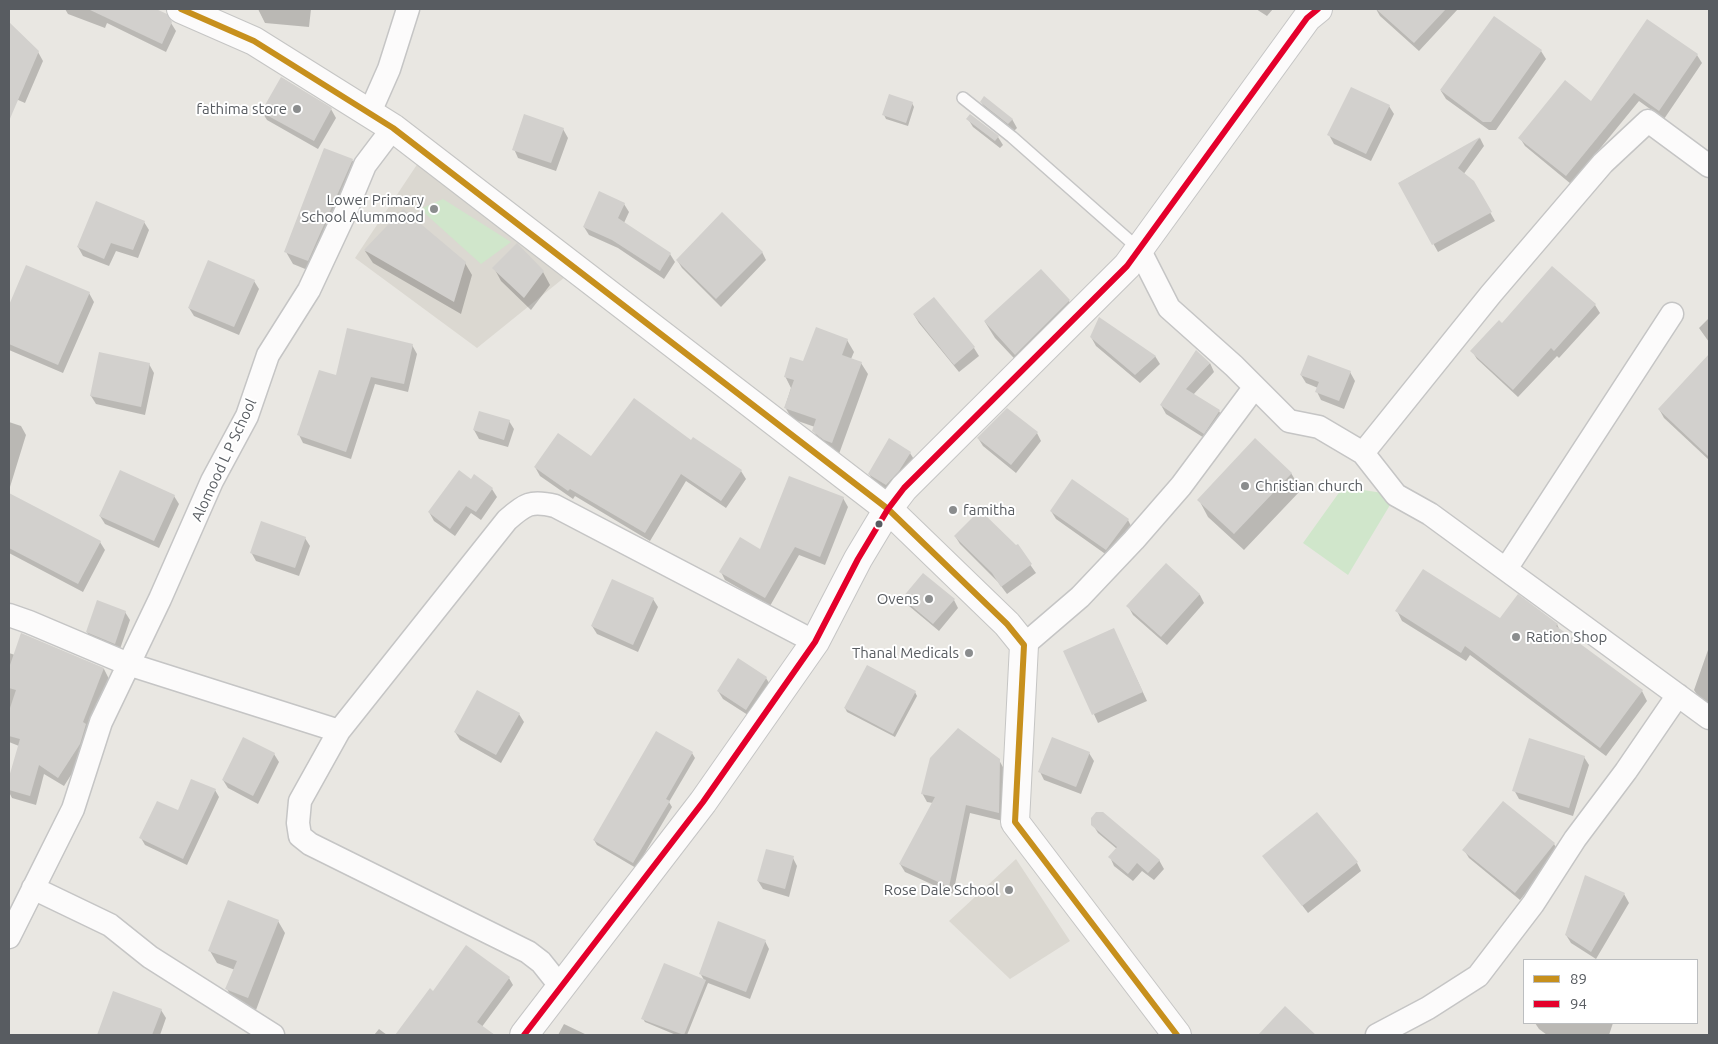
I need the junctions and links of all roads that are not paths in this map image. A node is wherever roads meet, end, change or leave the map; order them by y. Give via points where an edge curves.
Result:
1 (181, 9) edge
2 (408, 9) edge
3 (1318, 9) edge
4 (963, 98) dead end
5 (370, 112) junction
6 (393, 128) junction
7 (1709, 166) edge
8 (1138, 249) junction
9 (1672, 314) dead end
10 (1254, 388) junction
11 (1362, 453) junction
12 (888, 509) junction
13 (1506, 569) junction
14 (9, 615) edge
15 (815, 642) junction
16 (1024, 645) junction
17 (128, 664) junction
18 (1678, 695) junction
19 (1709, 718) edge
20 (339, 731) junction
21 (33, 888) junction
22 (9, 937) edge
23 (562, 987) junction
24 (273, 1035) edge
25 (524, 1035) edge
26 (1177, 1035) edge
27 (1377, 1035) edge

1 - 5 main road via 254,41
2 - 5 street via 389,69
3 - 8 main road via 1307,18
4 - 8 lane
5 - 6 main road
6 - 12 main road
6 - 17 street, Alomood L P School via 365,165 309,290 268,355 247,416 212,481
7 - 11 street via 1648,121 1596,170
8 - 10 street via 1169,308
8 - 12 main road via 1127,266 904,488
9 - 13 street
10 - 11 street via 1289,421 1319,427
10 - 16 street via 1181,486 1134,540 1080,597
11 - 13 street via 1396,495 1430,514
12 - 15 main road via 858,558
12 - 16 main road via 1007,624
13 - 18 street
14 - 17 street
15 - 20 street via 555,506 539,502 522,507 507,520
15 - 23 main road via 703,802
16 - 26 main road via 1015,822
17 - 20 street
17 - 21 street, Alomood L P School via 100,722 73,809
18 - 19 street
18 - 27 street via 1575,839 1533,904 1478,976
20 - 23 street via 300,801 300,836 310,844 528,952
21 - 22 street, Alomood L P School
21 - 24 street via 110,925 150,957
23 - 25 main road

